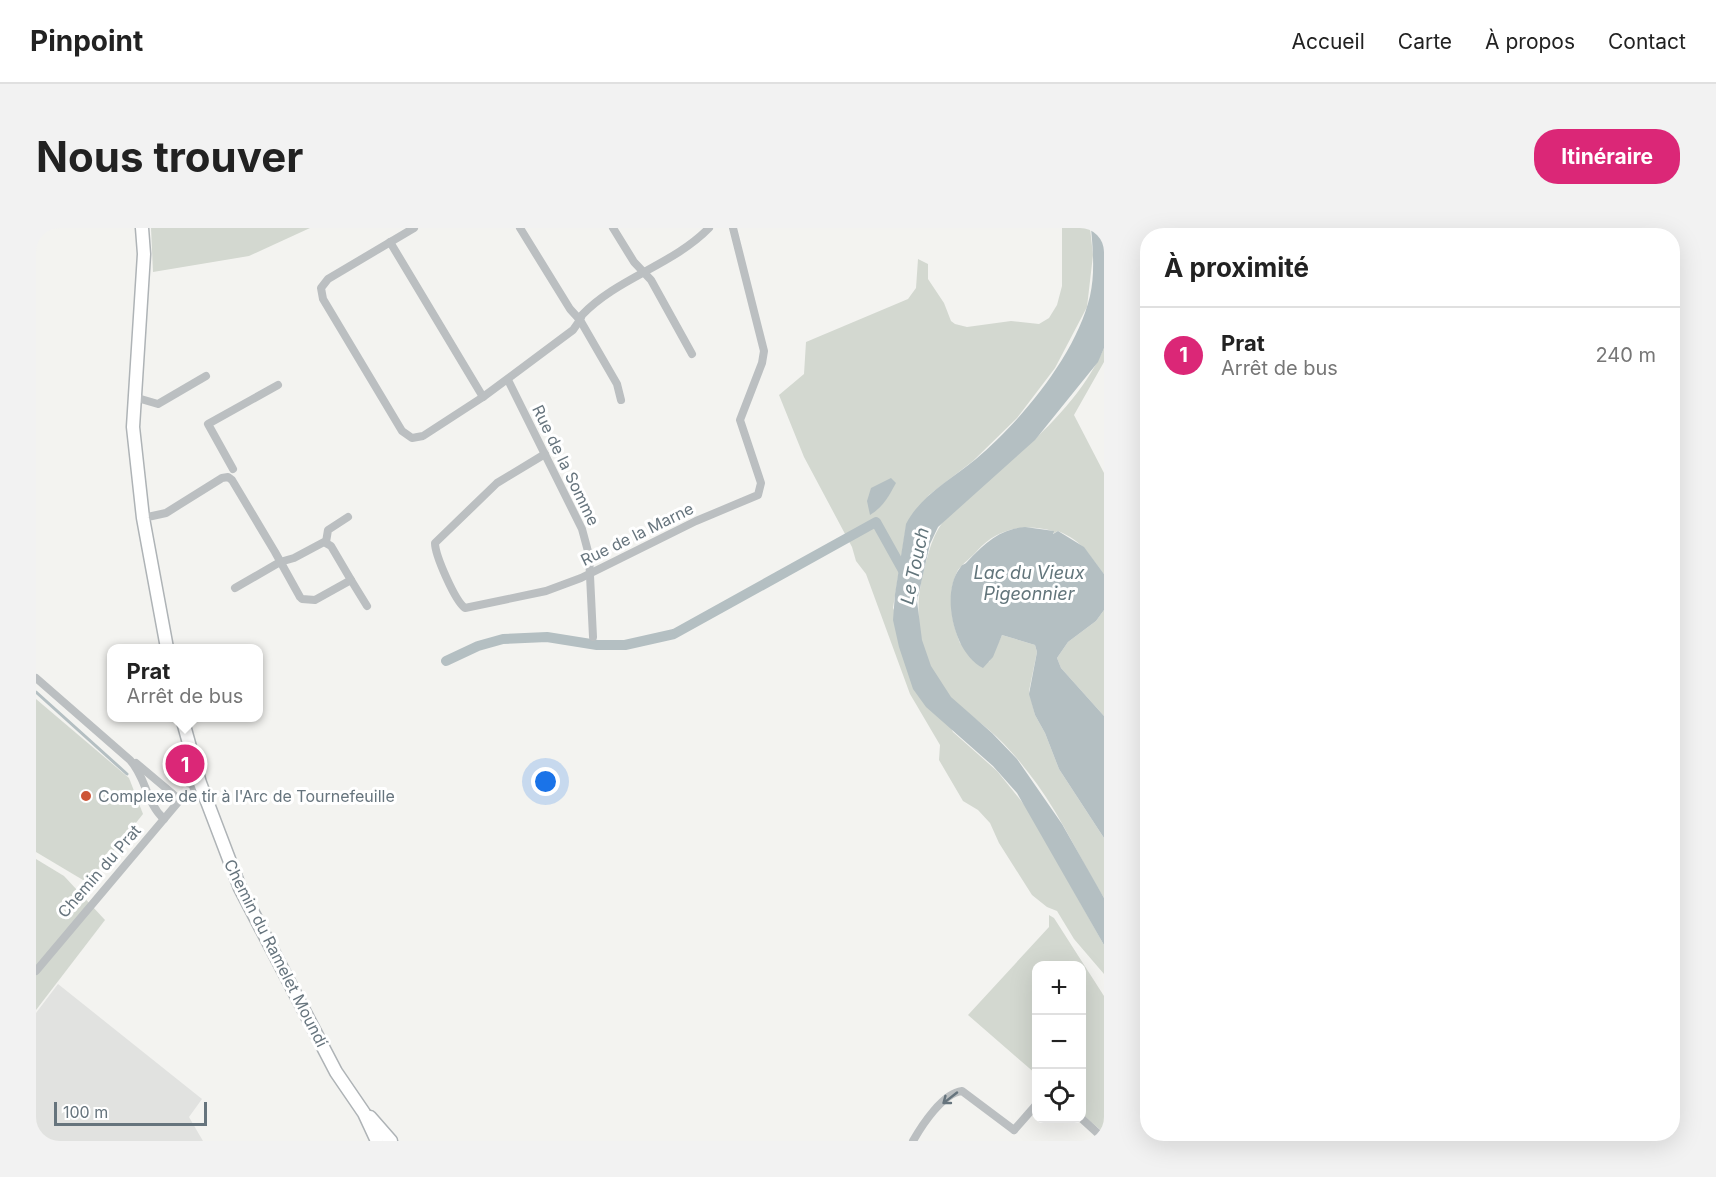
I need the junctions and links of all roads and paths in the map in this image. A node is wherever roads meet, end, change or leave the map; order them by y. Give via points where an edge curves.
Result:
1 (142, 228) edge
2 (393, 228) edge
3 (414, 228) edge
4 (520, 228) edge
5 (613, 228) edge
6 (709, 228) edge
7 (733, 228) edge
8 (399, 237) junction
9 (390, 242) junction
10 (644, 273) junction
11 (580, 320) junction
12 (692, 354) dead end
13 (206, 376) dead end
14 (508, 380) junction
15 (278, 385) dead end
16 (134, 397) junction
17 (483, 397) junction
18 (621, 400) dead end
19 (545, 454) junction
20 (231, 473) junction
21 (348, 517) dead end
22 (143, 518) junction
23 (326, 542) junction
24 (280, 562) junction
25 (591, 572) junction
26 (351, 580) junction
27 (235, 588) dead end
28 (367, 606) dead end
29 (593, 637) dead end
30 (166, 644) edge
31 (36, 678) edge
32 (183, 722) edge
33 (130, 760) junction
34 (200, 783) junction
35 (180, 800) junction
36 (164, 819) junction
37 (36, 971) edge
38 (1032, 1110) edge
39 (364, 1113) junction
40 (1086, 1123) edge
41 (1014, 1131) junction
42 (1104, 1139) edge
43 (377, 1141) edge
44 (391, 1141) edge
45 (914, 1141) edge
46 (1017, 1141) edge

1 - 16 main road via 144,254
2 - 8 street
3 - 8 street
4 - 11 street
5 - 10 street
6 - 10 street
7 - 25 street, Rue de la Marne via 764,351 740,420 761,483 760,491 755,498 696,521
8 - 9 street
9 - 17 street
9 - 17 street via 328,279 321,288 323,299 402,431 412,438 423,436
10 - 11 street via 587,310
10 - 12 street
11 - 14 street via 573,330
11 - 18 street
13 - 16 street via 158,404
14 - 17 street
14 - 19 street, Rue de la Somme
15 - 20 street via 208,424
16 - 22 main road via 133,428
19 - 25 street, Rue de la Somme via 582,529
19 - 25 street, Rue de la Marne via 497,483 437,538 436,553 457,601 465,608 546,591
20 - 22 street via 197,499
20 - 24 street
21 - 23 street via 328,530
22 - 30 main road
23 - 24 street
23 - 26 street
24 - 26 street via 300,597 308,602
24 - 27 street
25 - 29 street, Rue de la Somme
26 - 28 street
31 - 33 street, Chemin du Prat
32 - 34 main road, Chemin du Ramelet Moundi
33 - 35 street, Chemin du Prat
33 - 36 street, Chemin du Prat via 140,773 154,809
34 - 35 street, Chemin du Prat
34 - 39 main road, Chemin du Ramelet Moundi via 240,888 336,1072
35 - 36 street, Chemin du Prat
36 - 37 street, Chemin du Prat
38 - 41 street
39 - 43 main road, Chemin du Ramelet Moundi
39 - 44 main road, Chemin du Ramelet Moundi
40 - 42 street
41 -> 45 street via 962,1091 948,1098 918,1131
41 - 46 street

